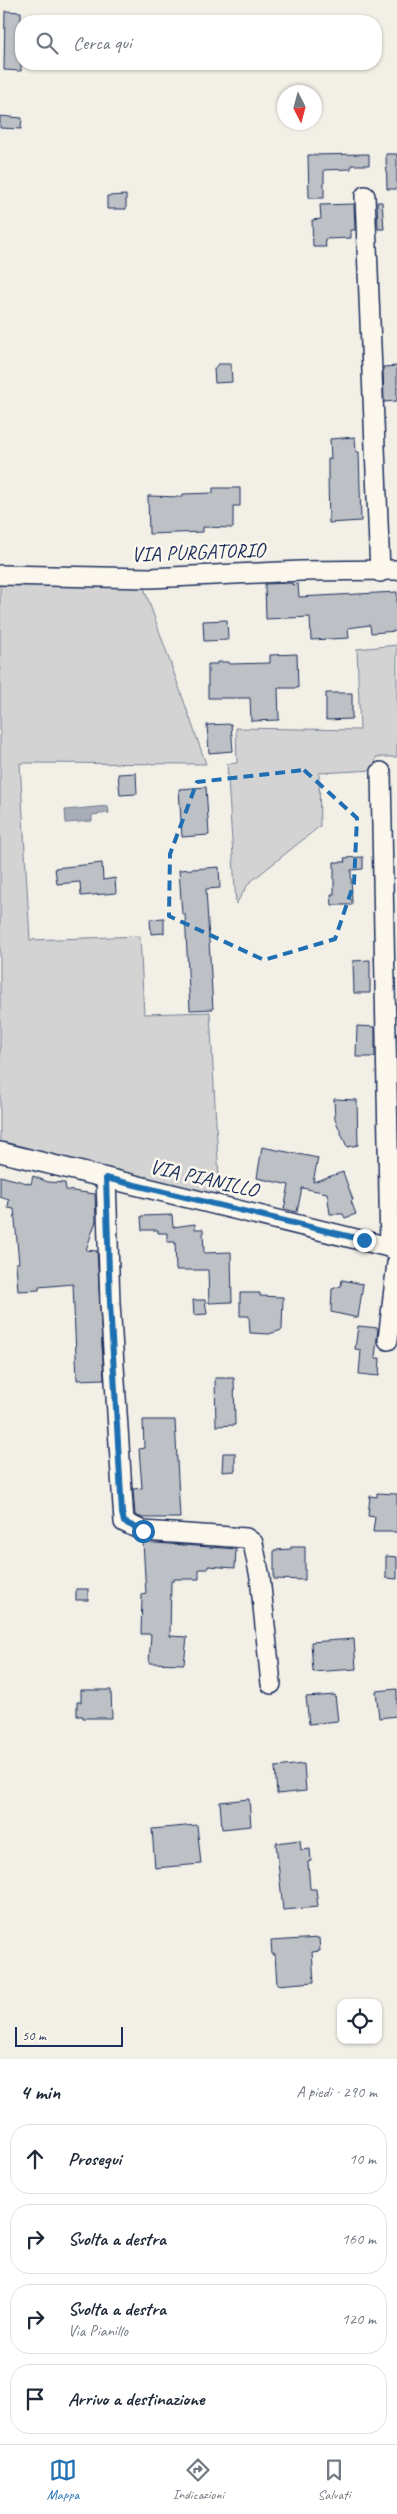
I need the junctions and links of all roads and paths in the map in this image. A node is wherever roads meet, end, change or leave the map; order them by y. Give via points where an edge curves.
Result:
1 (365, 196) dead end
2 (388, 571) edge
3 (0, 575) edge
4 (382, 772) dead end
5 (0, 1152) edge
6 (106, 1178) junction
7 (395, 1253) edge
8 (388, 1340) dead end
9 (272, 1684) dead end

1 - 2 street
2 - 3 street, VIA PURGATORIO via 301,571 150,578
4 - 7 street
5 - 6 street, VIA PIANILLO
6 - 7 street, VIA PIANILLO
6 - 9 street via 110,1303 124,1522 143,1531 246,1538 253,1542
7 - 8 street

